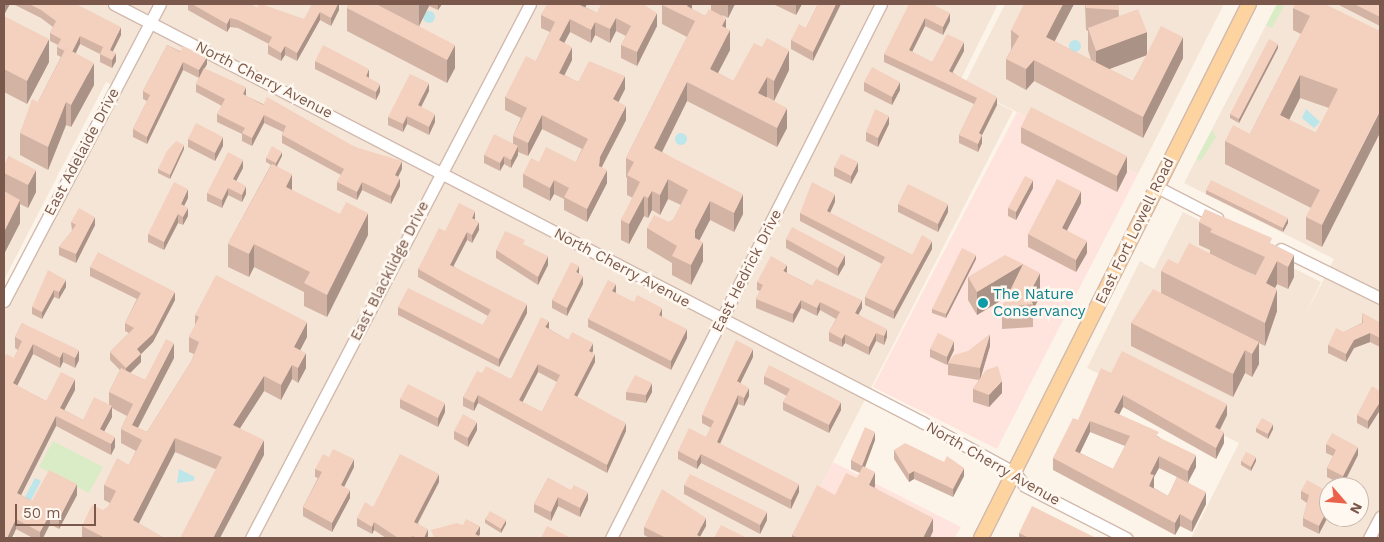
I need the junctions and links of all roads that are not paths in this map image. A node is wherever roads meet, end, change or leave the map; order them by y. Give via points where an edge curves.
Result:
1 (114, 4) edge
2 (160, 4) edge
3 (530, 4) edge
4 (881, 4) edge
5 (1249, 4) edge
6 (150, 23) junction
7 (442, 170) junction
8 (1156, 187) junction
9 (1230, 224) edge
10 (1265, 241) edge
11 (1380, 298) edge
12 (4, 301) edge
13 (721, 322) junction
14 (1015, 473) junction
15 (1380, 517) edge
16 (251, 538) edge
17 (611, 538) edge
18 (981, 538) edge
19 (1126, 538) edge
20 (1369, 538) edge

1 - 6 street, North Cherry Avenue
2 - 6 street, East Adelaide Drive
3 - 7 street, East Blacklidge Drive
4 - 13 street, East Hedrick Drive
5 - 8 main road, East Fort Lowell Road
6 - 7 street, North Cherry Avenue
6 - 12 street, East Adelaide Drive
7 - 13 street, North Cherry Avenue
7 - 16 street, East Blacklidge Drive
8 - 9 street
8 - 14 main road, East Fort Lowell Road
10 - 11 street
13 - 14 street, North Cherry Avenue
13 - 17 street, East Hedrick Drive
14 - 18 main road, East Fort Lowell Road
14 - 19 street, North Cherry Avenue via 1025,486
15 - 20 street

